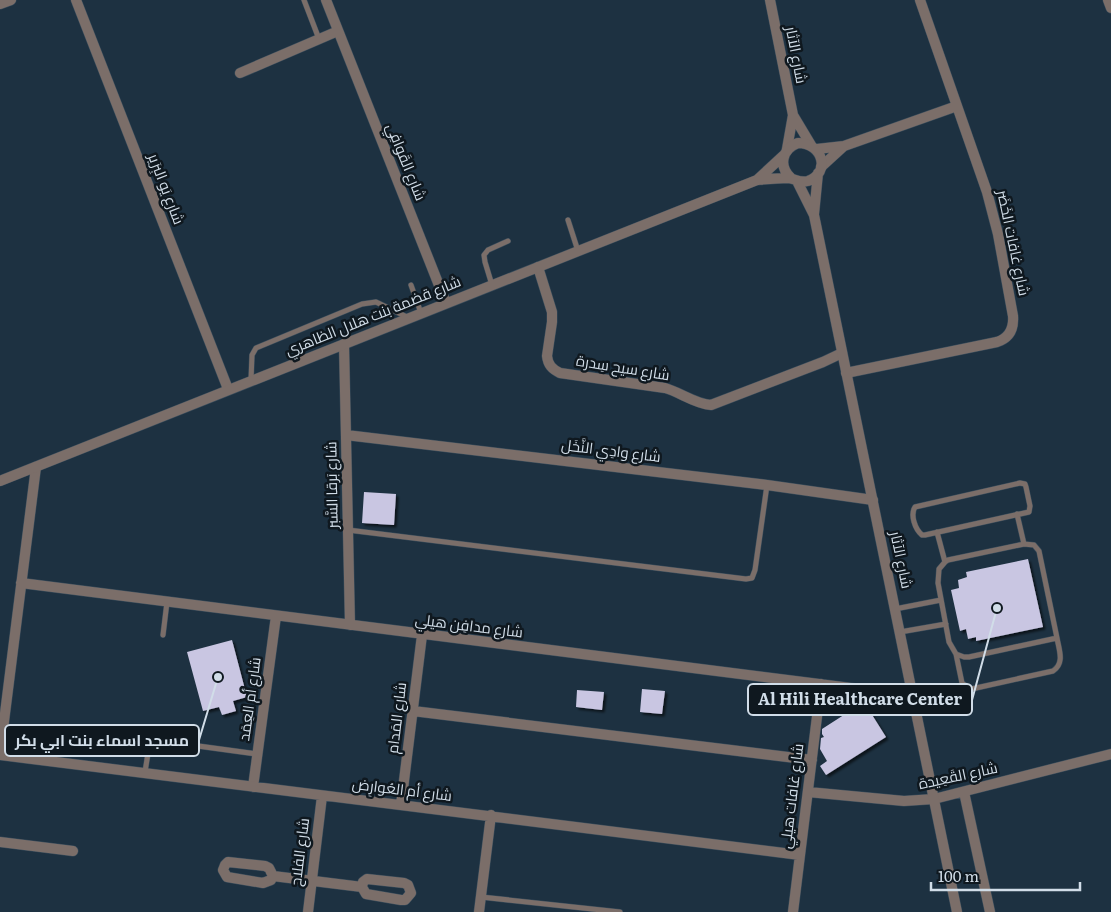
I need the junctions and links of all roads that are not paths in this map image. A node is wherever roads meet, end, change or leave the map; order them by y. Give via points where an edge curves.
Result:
1 (11, 0) edge
2 (76, 0) edge
3 (304, 0) edge
4 (326, 0) edge
5 (770, 0) edge
6 (920, 0) edge
7 (1108, 0) edge
8 (0, 4) edge
9 (1111, 8) edge
10 (338, 31) junction
11 (319, 39) junction
12 (240, 73) dead end
13 (957, 106) junction
14 (793, 115) junction
15 (844, 146) junction
16 (814, 147) junction
17 (785, 152) junction
18 (819, 170) junction
19 (794, 179) junction
20 (757, 180) junction
21 (814, 215) junction
22 (568, 220) dead end
23 (508, 241) dead end
24 (578, 252) junction
25 (538, 267) junction
26 (411, 285) dead end
27 (492, 286) junction
28 (446, 303) junction
29 (421, 313) junction
30 (409, 318) junction
31 (344, 344) junction
32 (842, 353) junction
33 (846, 373) junction
34 (251, 380) junction
35 (228, 389) junction
36 (346, 434) junction
37 (36, 467) junction
38 (0, 480) edge
39 (767, 485) junction
40 (873, 500) junction
41 (1018, 514) junction
42 (348, 530) junction
43 (937, 532) junction
44 (1024, 544) junction
45 (945, 562) junction
46 (21, 584) junction
47 (941, 600) junction
48 (167, 602) junction
49 (895, 609) junction
50 (276, 616) junction
51 (946, 624) junction
52 (350, 625) junction
53 (900, 632) junction
54 (163, 635) dead end
55 (422, 635) junction
56 (1057, 638) junction
57 (956, 654) junction
58 (821, 684) junction
59 (3, 692) edge
60 (914, 696) junction
61 (413, 711) junction
62 (0, 754) edge
63 (258, 754) junction
64 (1111, 754) edge
65 (812, 760) junction
66 (145, 772) junction
67 (254, 786) junction
68 (808, 792) junction
69 (964, 792) junction
70 (322, 796) junction
71 (934, 799) junction
72 (401, 805) junction
73 (491, 815) junction
74 (0, 842) edge
75 (73, 851) dead end
76 (800, 855) junction
77 (273, 876) dead end
78 (312, 882) junction
79 (362, 887) dead end
80 (481, 897) junction
81 (308, 912) edge
82 (480, 912) edge
83 (620, 912) edge
84 (793, 912) edge
85 (957, 912) edge
86 (990, 912) edge

1 - 8 street
2 - 35 street, شارع يَو البِرَير
3 - 11 lane
4 - 10 street, شارع القَوافِي
5 - 14 street, شارع الآثار
6 - 13 street, شارع غافات الخَضَر
7 - 9 street
10 - 11 street
10 - 28 street, شارع القَوافِي
11 - 12 street
13 - 15 street
13 - 33 street, شارع غافات الخَضَر via 994,216 1013,316 1012,330 997,342
14 - 16 street, شارع الآثار
14 - 17 street, شارع الآثار
15 - 16 street
15 - 18 street
16 - 17 street via 798,143
16 - 18 street via 820,155
17 - 19 street via 784,168
17 - 20 street, شارع قضمة بنت هلال الظاهري
18 - 19 street via 809,180
18 - 21 street, شارع الآثار
19 - 20 street, شارع قضمة بنت هلال الظاهري
19 - 21 street, شارع الآثار
20 - 24 street, شارع قضمة بنت هلال الظاهري
21 - 32 street, شارع الآثار
22 - 24 lane
23 - 27 lane via 484,255
24 - 25 street, شارع قضمة بنت هلال الظاهري
25 - 27 street, شارع قضمة بنت هلال الظاهري
25 - 32 street, شارع سيح سِدرة via 552,312 548,362 560,373 665,388 711,405
26 - 29 lane
27 - 28 street, شارع قضمة بنت هلال الظاهري
28 - 29 street, شارع قضمة بنت هلال الظاهري
29 - 30 street, شارع قضمة بنت هلال الظاهري
30 - 31 street, شارع قضمة بنت هلال الظاهري
30 - 34 lane via 376,302 362,304 256,348 252,355
31 - 34 street, شارع قضمة بنت هلال الظاهري
31 - 36 street, شارع بَرقا السَّبر
32 - 33 street, شارع الآثار
33 - 40 street, شارع الآثار
34 - 35 street, شارع قضمة بنت هلال الظاهري
35 - 37 street, شارع قضمة بنت هلال الظاهري
36 - 39 street, شارع وادِي النَّخَل
36 - 42 street, شارع بَرقا السَّبر
37 - 38 street, شارع قضمة بنت هلال الظاهري
37 - 46 street
39 - 40 street, شارع وادِي النَّخَل
39 - 42 lane via 755,570 752,578 746,579
40 - 49 street, شارع الآثار
41 - 43 lane
41 - 43 lane via 1030,509 1026,487 1022,483 915,507 913,516 919,533
41 - 44 lane
42 - 52 street, شارع بَرقا السَّبر
43 - 45 lane
44 - 45 lane
44 - 56 lane via 1034,545 1039,551
45 - 47 lane via 938,576
46 - 48 street, شارع مدافِن هيلي
46 - 59 street
47 - 49 lane
47 - 51 lane
48 - 50 street, شارع مدافِن هيلي
48 - 54 lane
49 - 53 street, شارع الآثار
50 - 52 street, شارع مدافِن هيلي
50 - 63 street, شارع أم العِمَد
51 - 53 lane
51 - 57 lane via 949,642
52 - 55 street, شارع مدافِن هيلي
53 - 60 street, شارع الآثار
55 - 58 street, شارع مدافِن هيلي
55 - 61 street, شارع المَدام
56 - 57 lane via 964,658
56 - 57 lane via 1060,663 1054,671 976,688 962,683
58 - 60 street, شارع مدافِن هيلي
58 - 65 street, شارع غافات هيلي
59 - 62 street
60 - 71 street, شارع الآثار
61 - 65 street
61 - 72 street, شارع المَدام
62 - 66 street, شارع أم العُوارِض
63 - 66 lane via 154,740 150,743
63 - 67 street, شارع أم العِمَد
64 - 69 street, شارع القَعِيدة
65 - 68 street, شارع غافات هيلي
66 - 67 street, شارع أم العُوارِض
67 - 70 street, شارع أم العُوارِض
68 - 71 street, شارع القَعِيدة via 904,801
68 - 76 street, شارع غافات هيلي
69 - 71 street, شارع القَعِيدة
69 - 86 street
70 - 72 street, شارع أم العُوارِض
70 - 78 street, شارع الفلاح
71 - 85 street, شارع الآثار
72 - 73 street, شارع أم العُوارِض
73 - 76 street, شارع أم العُوارِض
73 - 80 street
74 - 75 street
76 - 84 street, شارع غافات هيلي
77 - 78 street
78 - 79 street
78 - 81 street, شارع الفلاح
80 - 82 street
80 - 83 lane

